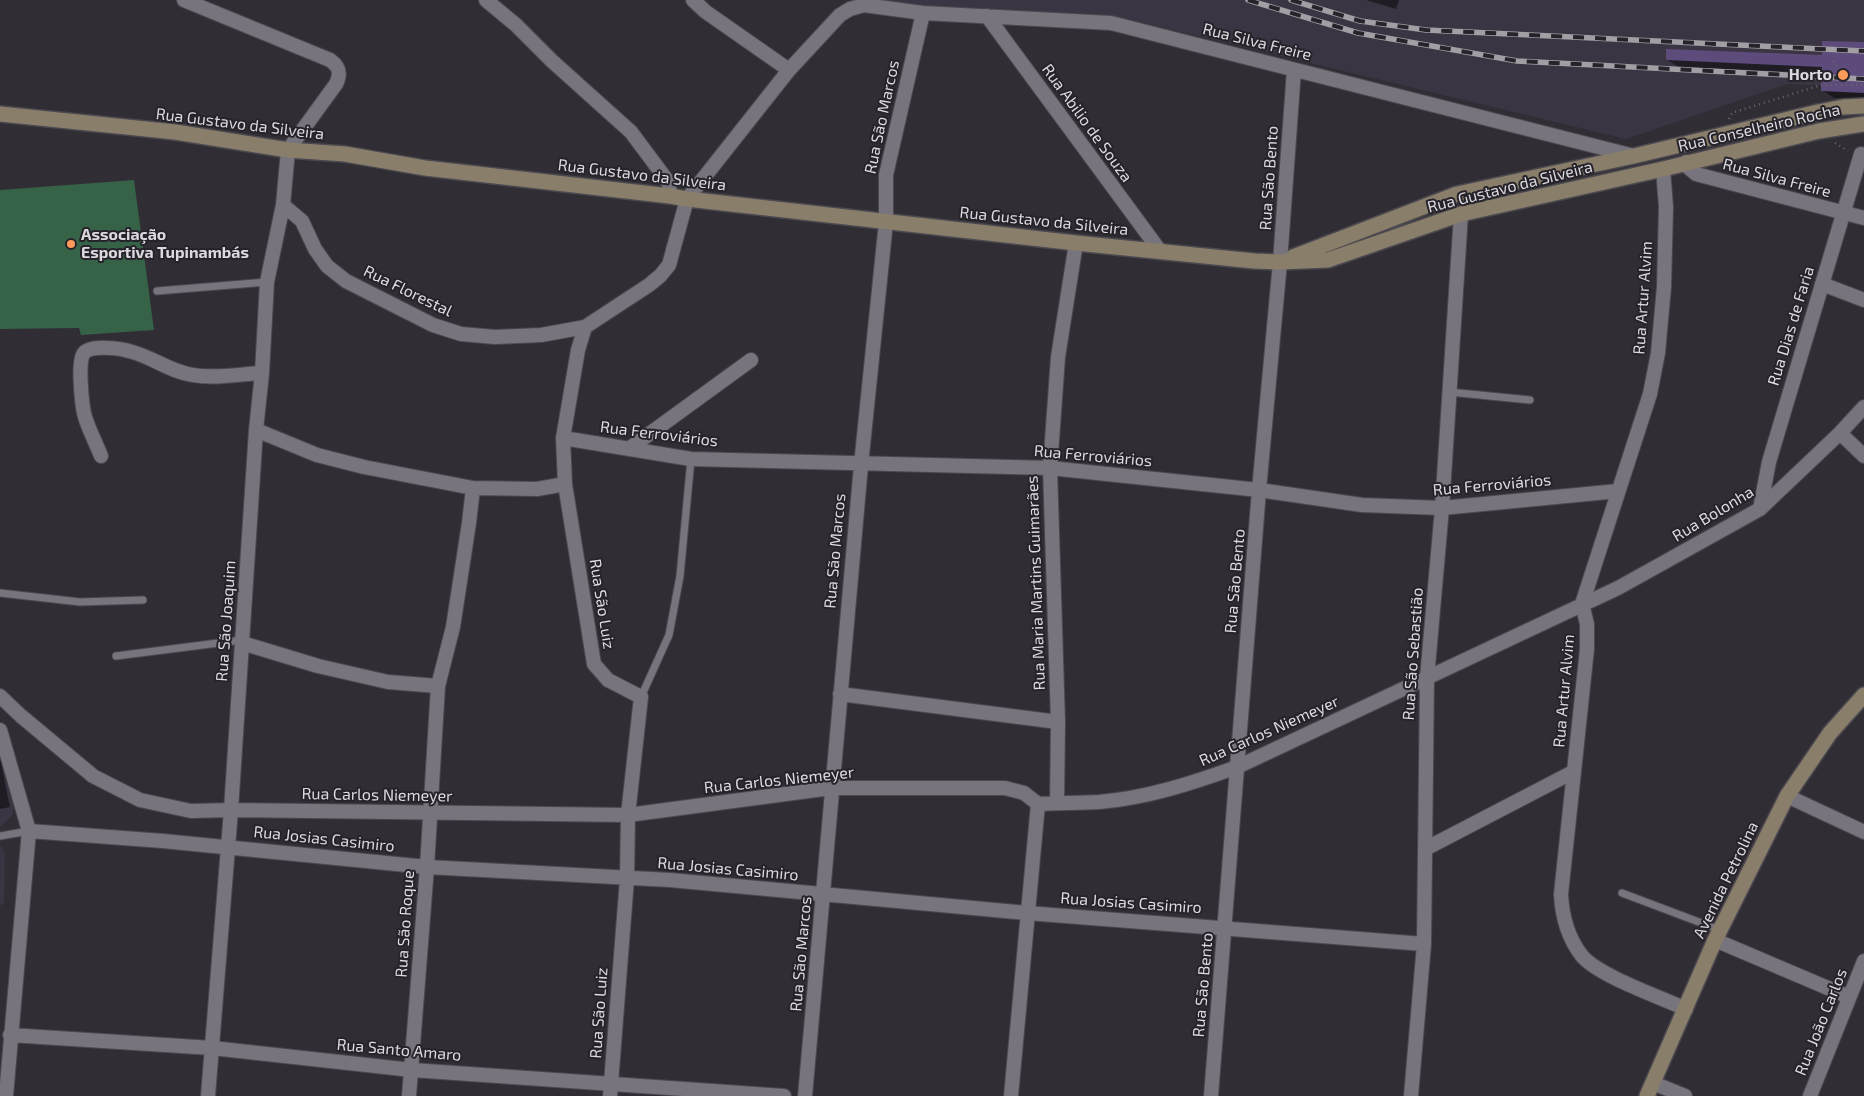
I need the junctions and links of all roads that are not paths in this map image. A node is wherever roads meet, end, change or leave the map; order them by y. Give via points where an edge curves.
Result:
1 (184, 0) edge
2 (486, 0) edge
3 (693, 0) edge
4 (923, 13) junction
5 (987, 16) junction
6 (789, 70) junction
7 (1294, 70) junction
8 (1864, 106) edge
9 (0, 114) edge
10 (1864, 124) edge
11 (288, 150) junction
12 (1861, 154) dead end
13 (1634, 156) junction
14 (1686, 162) junction
15 (1663, 169) junction
16 (670, 196) junction
17 (687, 199) junction
18 (283, 205) junction
19 (1460, 214) junction
20 (1844, 214) junction
21 (1864, 218) edge
22 (886, 222) junction
23 (1076, 244) junction
24 (1160, 251) junction
25 (1280, 262) junction
26 (267, 282) junction
27 (1822, 284) junction
28 (157, 291) dead end
29 (1864, 300) edge
30 (585, 327) junction
31 (751, 360) dead end
32 (262, 373) junction
33 (1449, 392) junction
34 (1530, 400) dead end
35 (1864, 407) edge
36 (256, 430) junction
37 (1840, 433) junction
38 (563, 438) junction
39 (630, 448) junction
40 (101, 456) dead end
41 (1864, 456) edge
42 (691, 458) junction
43 (861, 464) junction
44 (1050, 468) junction
45 (565, 484) junction
46 (473, 488) junction
47 (1259, 490) junction
48 (1618, 491) junction
49 (1442, 508) junction
50 (1760, 509) junction
51 (0, 593) edge
52 (143, 600) dead end
53 (1582, 604) junction
54 (242, 641) junction
55 (116, 656) dead end
56 (1426, 678) junction
57 (438, 686) junction
58 (840, 694) junction
59 (1864, 695) edge
60 (0, 696) edge
61 (641, 697) junction
62 (1058, 722) junction
63 (0, 730) edge
64 (1238, 767) junction
65 (1573, 772) junction
66 (831, 788) junction
67 (1787, 796) junction
68 (1056, 803) junction
69 (1038, 804) junction
70 (231, 810) junction
71 (430, 813) junction
72 (628, 815) junction
73 (29, 831) junction
74 (1864, 832) edge
75 (0, 836) edge
76 (227, 847) junction
77 (1425, 850) junction
78 (428, 867) junction
79 (627, 879) junction
80 (1622, 894) dead end
81 (824, 895) junction
82 (1027, 913) junction
83 (1225, 927) junction
84 (1718, 935) junction
85 (1424, 944) junction
86 (1864, 961) edge
87 (1849, 997) junction
88 (1686, 1009) junction
89 (10, 1035) junction
90 (212, 1048) junction
91 (412, 1070) junction
92 (1650, 1089) edge
93 (611, 1090) edge
94 (6, 1096) edge
95 (208, 1096) edge
96 (409, 1096) edge
97 (784, 1096) edge
98 (805, 1096) edge
99 (1011, 1096) edge
100 (1211, 1096) edge
101 (1411, 1096) edge
102 (1685, 1096) edge
103 (1810, 1096) edge

1 - 11 street via 338,66 336,84
2 - 16 street via 631,132 669,183
3 - 6 street
4 - 5 street, Rua Silva Freire
4 - 6 street, Rua Silva Freire via 864,5 850,9 840,15
4 - 22 street, Rua São Marcos via 886,174
5 - 7 street, Rua Silva Freire via 1112,23
5 - 24 street, Rua Abilio de Souza
6 - 17 street
7 - 13 street, Rua Silva Freire
7 - 25 street, Rua São Bento
8 - 13 main road, Rua Conselheiro Rocha via 1818,112
9 - 11 main road, Rua Gustavo da Silveira via 175,132
10 - 14 main road, Rua Conselheiro Rocha via 1819,131
11 - 16 main road, Rua Gustavo da Silveira via 345,154 425,168
11 - 18 street, Rua São Joaquim
12 - 20 street, Rua Dias de Faria
13 - 25 main road, Rua Gustavo da Silveira via 1457,194
14 - 15 main road, Rua Conselheiro Rocha
14 - 20 street, Rua Silva Freire via 1696,174
15 - 19 main road, Rua Gustavo da Silveira
15 - 48 street, Rua Artur Alvim via 1666,207 1664,288 1658,353 1650,394
16 - 17 main road, Rua Gustavo da Silveira
17 - 22 main road, Rua Gustavo da Silveira
17 - 30 street via 670,264 649,286
18 - 26 street, Rua São Joaquim
18 - 30 street, Rua Florestal via 302,221 315,249 334,271 434,325 461,334 495,337 541,335
19 - 25 main road, Rua Gustavo da Silveira via 1328,260
19 - 33 street, Rua São Sebastião
20 - 21 street, Rua Silva Freire
20 - 27 street, Rua Dias de Faria
22 - 23 main road, Rua Gustavo da Silveira
22 - 43 street, Rua São Marcos
23 - 24 main road, Rua Gustavo da Silveira
23 - 44 street, Rua Maria Martins Guimarães via 1058,357
24 - 25 main road, Rua Gustavo da Silveira
25 - 47 street, Rua São Bento
26 - 28 lane
26 - 32 street, Rua São Joaquim
27 - 29 street
27 - 50 street, Rua Dias de Faria via 1769,462
30 - 38 street, Rua São Luiz
31 - 39 street
32 - 36 street, Rua São Joaquim
32 - 40 street via 205,377 178,371 129,351 109,348 86,351 80,364 85,416
33 - 34 lane
33 - 49 street, Rua São Sebastião
35 - 37 street, Rua Bolonha
36 - 46 street via 318,455
36 - 54 street, Rua São Joaquim
37 - 41 street
37 - 50 street, Rua Bolonha
38 - 39 street, Rua Ferroviários
38 - 45 street, Rua São Luiz
39 - 42 street, Rua Ferroviários
42 - 43 street, Rua Ferroviários
42 - 61 lane via 680,576 669,635
43 - 44 street, Rua Ferroviários
43 - 58 street, Rua São Marcos
44 - 47 street, Rua Ferroviários
44 - 62 street, Rua Maria Martins Guimarães
45 - 46 street via 537,489
45 - 61 street, Rua São Luiz via 594,664 608,680
46 - 57 street, Rua São Roque via 453,627
47 - 49 street, Rua Ferroviários via 1362,505
47 - 64 street, Rua São Bento
48 - 49 street, Rua Ferroviários
48 - 53 street, Rua Artur Alvim
49 - 56 street, Rua São Sebastião
50 - 53 street, Rua Bolonha via 1618,588
51 - 52 lane via 80,602
53 - 56 street, Rua Carlos Niemeyer
53 - 65 street, Rua Artur Alvim via 1587,624 1587,649
54 - 55 lane
54 - 57 street via 318,666 388,682
54 - 70 street, Rua São Joaquim
56 - 64 street, Rua Carlos Niemeyer
56 - 77 street, Rua São Sebastião
57 - 71 street, Rua São Roque
58 - 62 street
58 - 66 street, Rua São Marcos
59 - 67 main road, Avenida Petrolina via 1830,733
60 - 70 street, Rua Carlos Niemeyer via 93,776 140,800 191,811
61 - 72 street, Rua São Luiz
62 - 68 street, Rua Maria Martins Guimarães
63 - 73 street
64 - 68 street, Rua Carlos Niemeyer via 1191,784 1146,794 1100,802
64 - 83 street, Rua São Bento
65 - 77 street
65 - 88 street, Rua Artur Alvim via 1561,894 1562,913 1573,940 1583,957 1606,973
66 - 69 street, Rua Carlos Niemeyer via 1005,788 1024,793
66 - 72 street, Rua Carlos Niemeyer
66 - 81 street, Rua São Marcos
67 - 74 street
67 - 84 main road, Avenida Petrolina
68 - 69 street, Rua Carlos Niemeyer
69 - 82 street
70 - 71 street, Rua Carlos Niemeyer
70 - 76 street, Rua São Joaquim
71 - 72 street, Rua Carlos Niemeyer
71 - 78 street, Rua São Roque
72 - 79 street, Rua São Luiz
73 - 75 lane
73 - 76 street, Rua Josias Casimiro
73 - 89 street
76 - 78 street, Rua Josias Casimiro
76 - 90 street, Rua São Joaquim
77 - 85 street, Rua São Sebastião
78 - 79 street, Rua Josias Casimiro
78 - 91 street, Rua São Roque
79 - 81 street, Rua Josias Casimiro
79 - 93 street, Rua São Luiz
80 - 84 lane
81 - 82 street, Rua Josias Casimiro
81 - 98 street, Rua São Marcos
82 - 83 street, Rua Josias Casimiro
82 - 99 street
83 - 85 street, Rua Josias Casimiro
83 - 100 street, Rua São Bento
84 - 87 street
84 - 88 main road, Avenida Petrolina
85 - 101 street, Rua São Sebastião
86 - 87 street, Rua João Carlos
87 - 103 street, Rua João Carlos
88 - 92 main road, Avenida Petrolina
89 - 90 street, Rua Santo Amaro
89 - 94 street
90 - 91 street, Rua Santo Amaro
90 - 95 street, Rua São Joaquim
91 - 93 street, Rua Santo Amaro
91 - 96 street, Rua São Roque
92 - 102 street
93 - 97 street, Rua Santo Amaro

